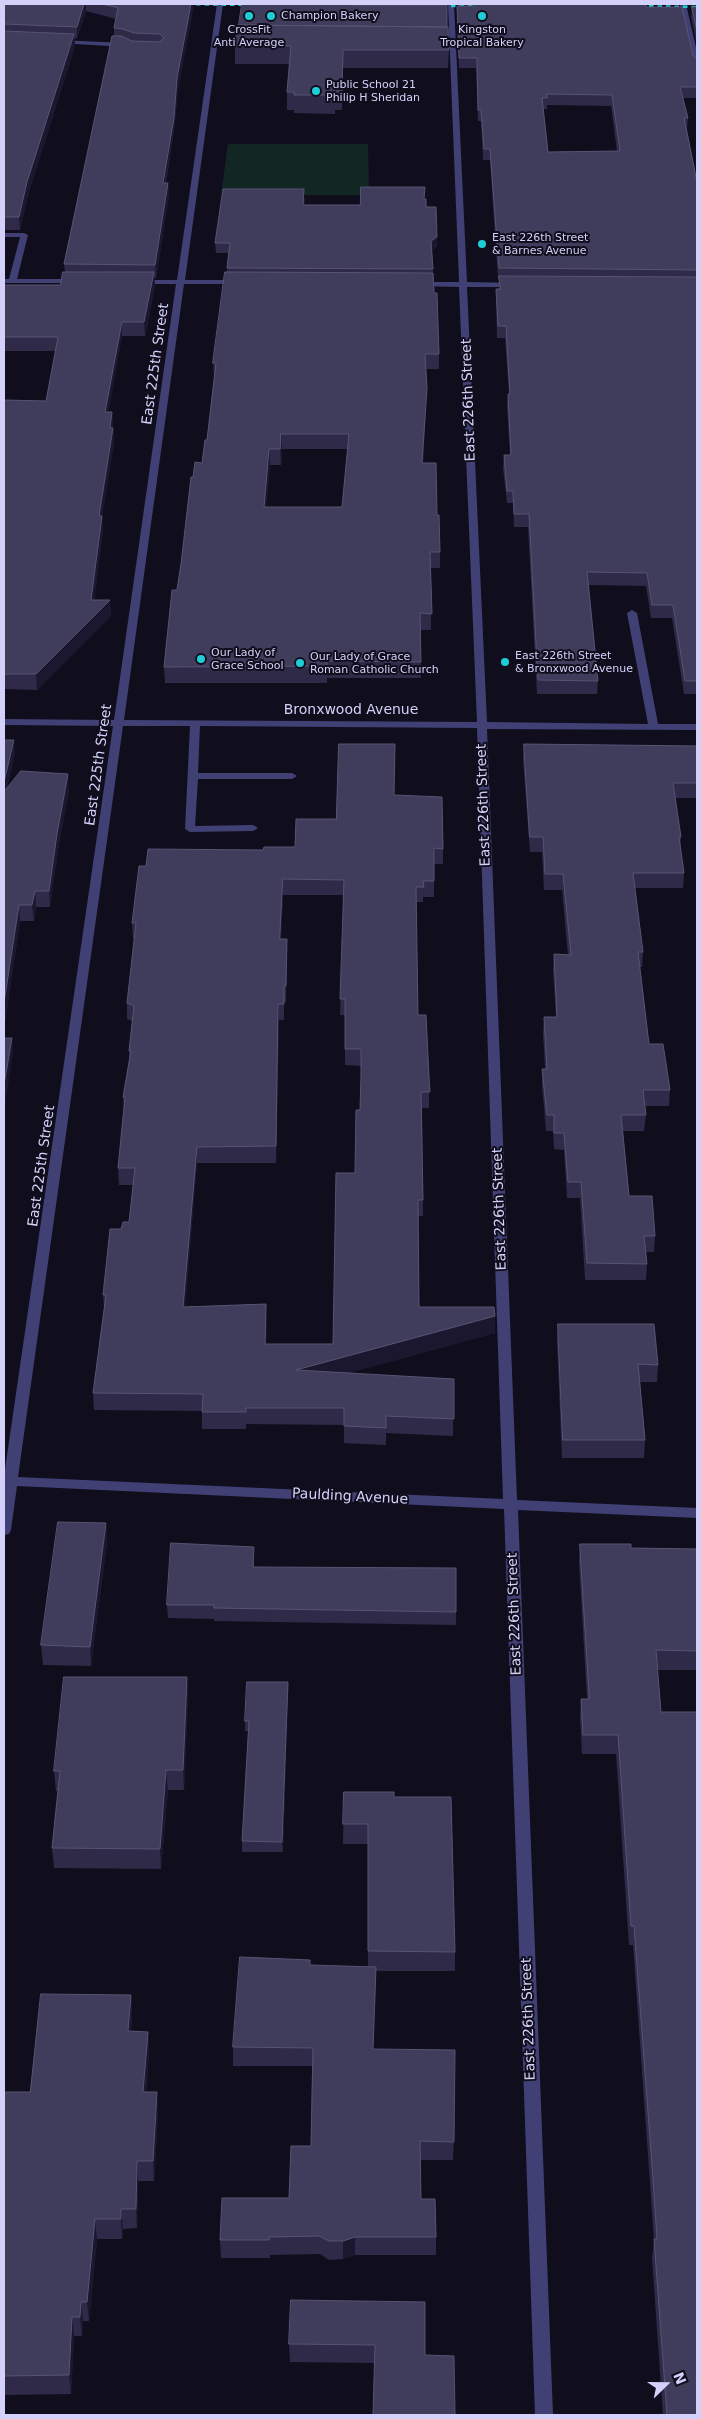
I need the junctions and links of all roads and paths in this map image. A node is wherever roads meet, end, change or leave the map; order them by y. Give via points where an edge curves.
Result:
1 (220, 4) edge
2 (451, 4) edge
3 (683, 4) edge
4 (52, 41) edge
5 (442, 41) edge
6 (453, 41) junction
7 (133, 50) edge
8 (697, 66) edge
9 (4, 235) edge
10 (8, 281) edge
11 (89, 281) edge
12 (128, 282) edge
13 (182, 282) junction
14 (248, 282) edge
15 (413, 284) edge
16 (464, 285) junction
17 (528, 285) edge
18 (632, 613) dead end
19 (4, 722) edge
20 (119, 723) junction
21 (195, 723) junction
22 (482, 725) junction
23 (653, 726) junction
24 (697, 727) edge
25 (193, 776) junction
26 (292, 776) dead end
27 (253, 828) dead end
28 (7, 1481) edge
29 (511, 1504) junction
30 (697, 1513) edge
31 (4, 1530) edge
32 (544, 2415) edge

1 - 13 street, East 225th Street
2 - 6 street, East 226th Street
3 - 8 street
4 - 7 street via 123,44
5 - 6 street
6 - 16 street, East 226th Street
9 - 10 street via 24,235
10 - 11 street
12 - 13 street
13 - 14 street
13 - 20 street, East 225th Street
15 - 16 street
16 - 17 street
16 - 22 street, East 226th Street
18 - 23 street
19 - 20 street, Bronxwood Avenue
20 - 21 street, Bronxwood Avenue
20 - 28 street, East 225th Street
21 - 22 street, Bronxwood Avenue
21 - 25 street
22 - 23 street, Bronxwood Avenue
22 - 29 street, East 226th Street
23 - 24 street, Bronxwood Avenue
25 - 26 street
25 - 27 street via 190,830
28 - 29 street, Paulding Avenue
28 - 31 street, East 225th Street
29 - 30 street, Paulding Avenue
29 - 32 street, East 226th Street

